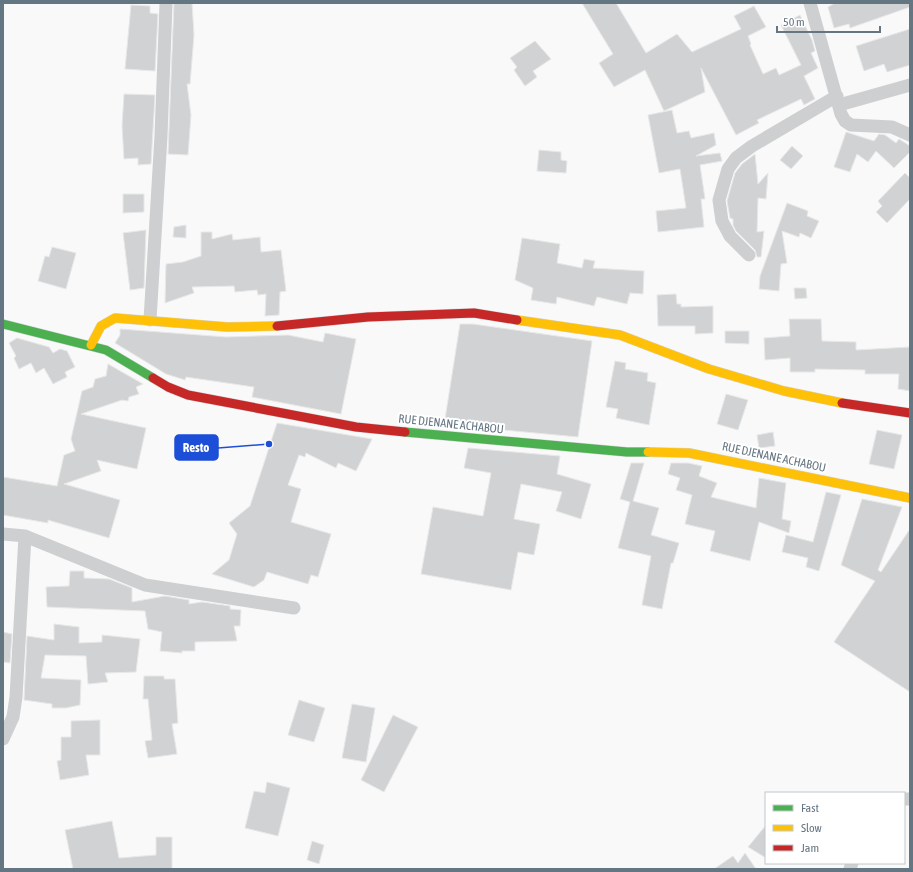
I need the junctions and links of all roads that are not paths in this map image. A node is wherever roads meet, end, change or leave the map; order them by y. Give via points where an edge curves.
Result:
1 (166, 4) dead end
2 (812, 4) edge
3 (910, 85) edge
4 (838, 100) junction
5 (910, 135) edge
6 (749, 255) dead end
7 (150, 320) junction
8 (3, 324) edge
9 (91, 345) junction
10 (910, 413) edge
11 (910, 498) edge
12 (3, 534) edge
13 (25, 536) junction
14 (294, 608) dead end
15 (3, 739) edge

1 - 7 street
2 - 4 street
3 - 4 street
4 - 5 street via 841,114 851,125 892,127
4 - 6 street via 752,146 736,158 728,169 719,200 722,222 730,236
7 - 9 main road via 122,317 110,320 101,326
7 - 10 main road via 226,327 274,326 368,317 474,313 620,335 709,369 784,391
8 - 9 main road, RUE DJENANE ACHABOU
9 - 11 main road, RUE DJENANE ACHABOU via 120,356 168,386 188,395 264,410 356,427 627,452 688,453
12 - 13 street
13 - 14 street via 146,585
13 - 15 street via 16,697 13,717

